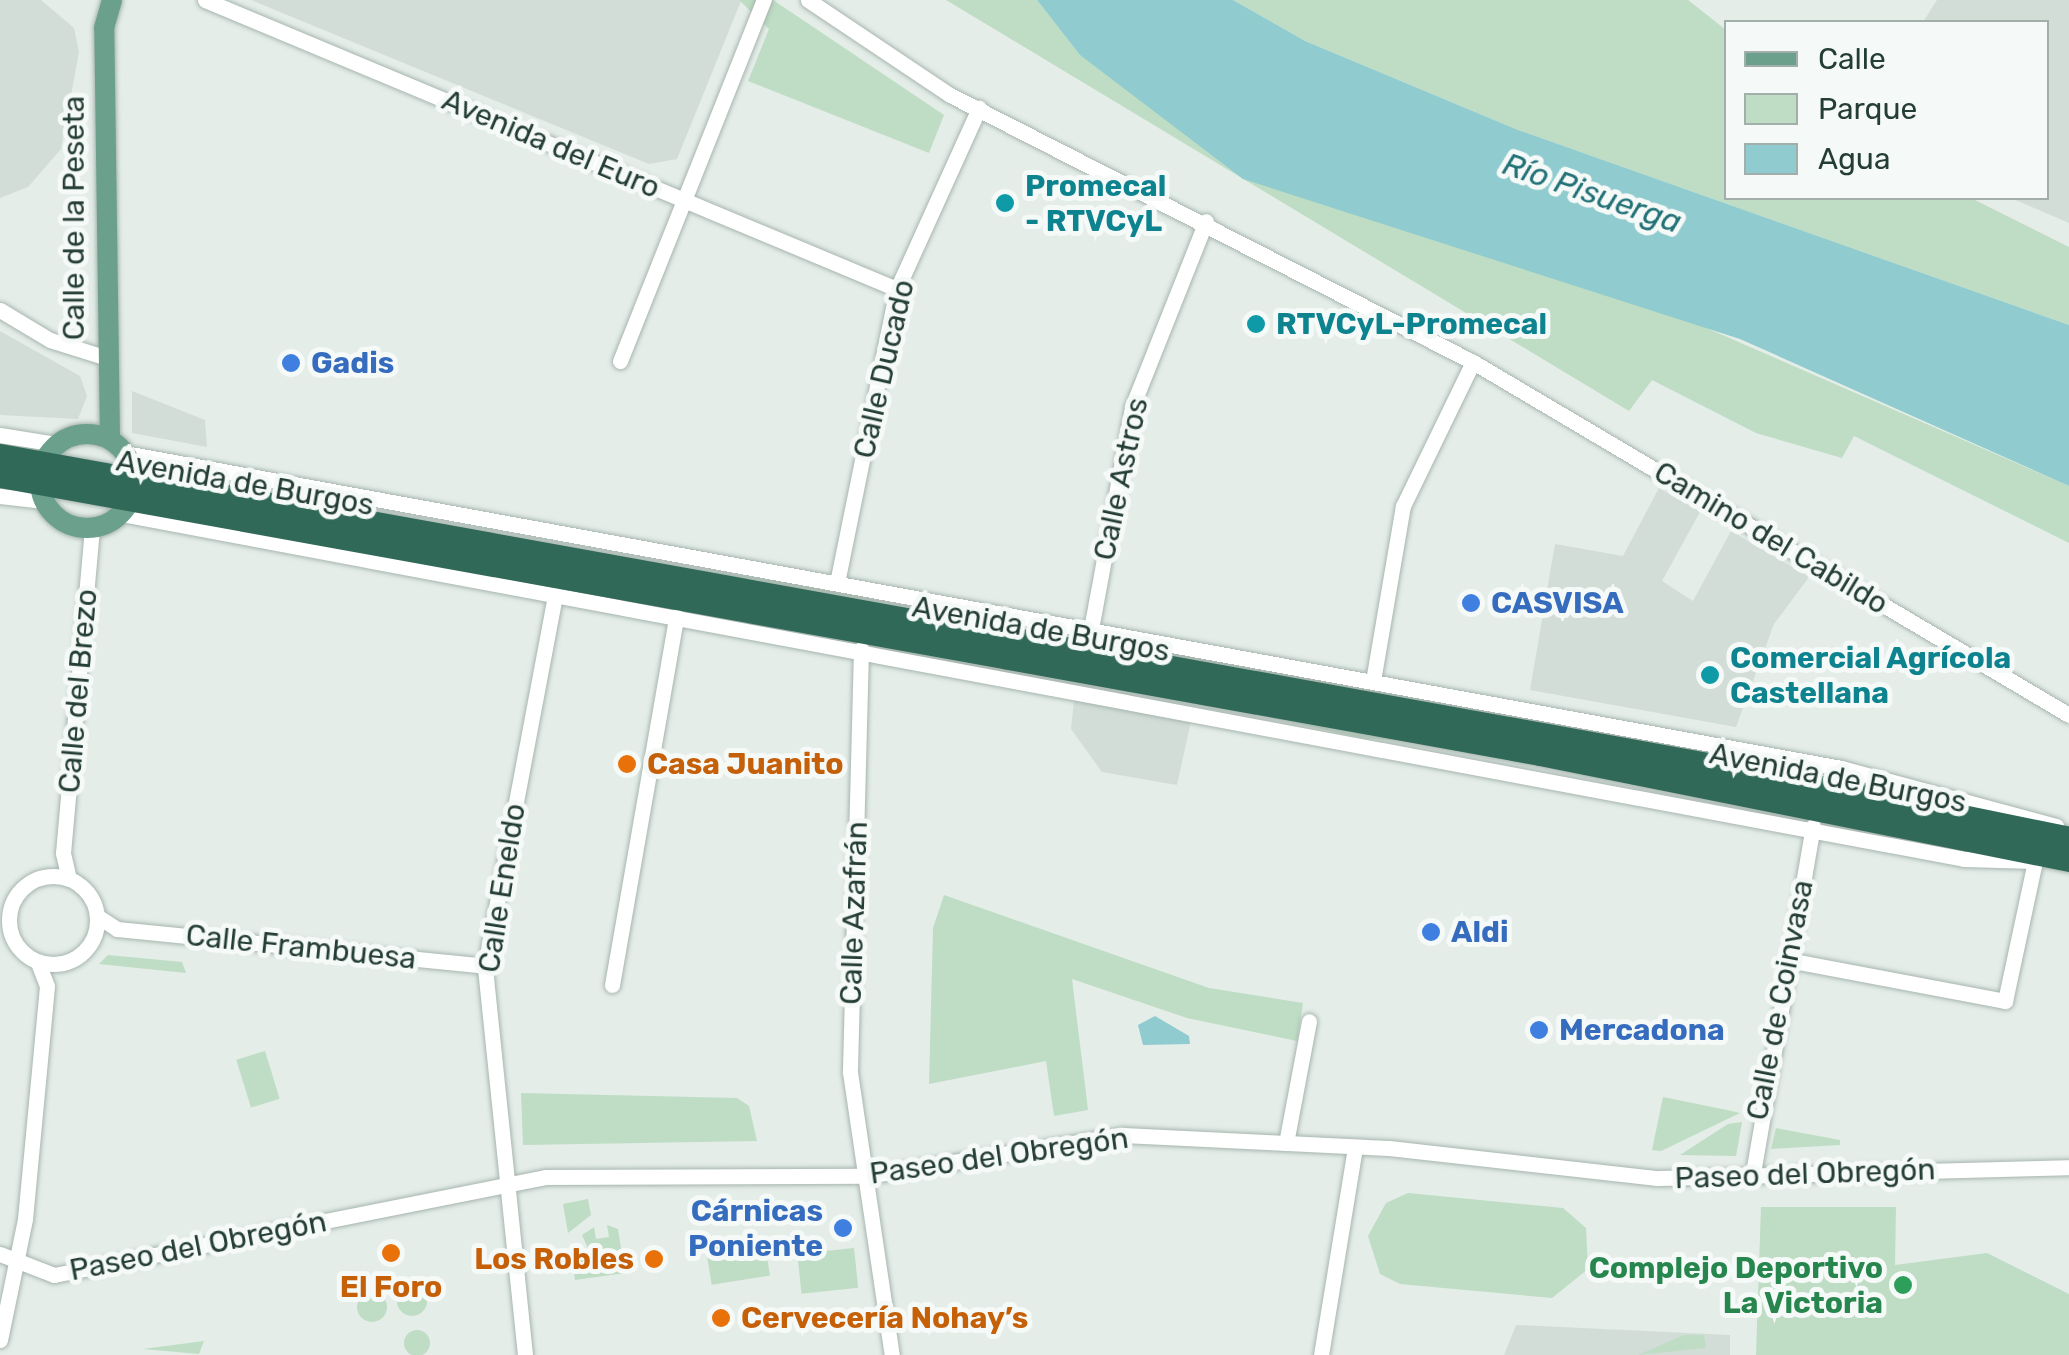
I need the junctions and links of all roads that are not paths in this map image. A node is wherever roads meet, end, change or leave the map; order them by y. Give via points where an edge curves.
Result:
1 (94, 0) edge
2 (112, 0) edge
3 (205, 0) edge
4 (764, 0) edge
5 (808, 0) edge
6 (104, 28) junction
7 (980, 108) junction
8 (680, 198) junction
9 (1206, 221) junction
10 (897, 289) junction
11 (0, 310) edge
12 (104, 356) junction
13 (620, 362) dead end
14 (1473, 362) junction
15 (103, 408) junction
16 (86, 433) junction
17 (0, 435) edge
18 (118, 446) junction
19 (0, 456) edge
20 (46, 472) junction
21 (0, 475) edge
22 (289, 483) junction
23 (0, 496) edge
24 (129, 496) junction
25 (467, 515) junction
26 (376, 520) junction
27 (92, 528) junction
28 (500, 552) junction
29 (690, 557) junction
30 (360, 559) junction
31 (552, 573) junction
32 (837, 583) junction
33 (898, 594) junction
34 (578, 599) junction
35 (746, 608) junction
36 (659, 614) junction
37 (676, 617) junction
38 (1091, 629) junction
39 (969, 630) junction
40 (861, 649) junction
41 (1057, 665) junction
42 (1373, 681) junction
43 (1456, 696) junction
44 (1118, 698) junction
45 (1395, 707) junction
46 (1542, 712) junction
47 (2069, 715) edge
48 (1377, 746) junction
49 (1577, 751) junction
50 (1808, 761) junction
51 (1638, 762) junction
52 (1696, 803) junction
53 (1836, 810) junction
54 (1752, 814) junction
55 (1813, 826) junction
56 (2069, 831) edge
57 (2069, 839) edge
58 (63, 853) junction
59 (2069, 859) edge
60 (2035, 860) junction
61 (50, 875) junction
62 (69, 879) junction
63 (5, 906) edge
64 (97, 916) junction
65 (4, 925) edge
66 (117, 929) junction
67 (93, 938) junction
68 (1788, 960) junction
69 (38, 962) junction
70 (64, 963) junction
71 (485, 966) junction
72 (612, 985) dead end
73 (47, 986) junction
74 (1309, 1021) dead end
75 (1286, 1143) junction
76 (1355, 1147) junction
77 (2069, 1166) edge
78 (1753, 1173) junction
79 (866, 1176) junction
80 (502, 1184) junction
81 (0, 1254) edge
82 (20, 1264) junction
83 (0, 1340) edge
84 (525, 1355) edge
85 (892, 1355) edge
86 (1321, 1355) edge

1 - 2 main road
1 - 6 main road, Calle de la Peseta
2 - 6 main road, Calle de la Peseta
3 - 8 street, Avenida del Euro
4 - 8 street
5 - 7 street, Camino del Cabildo
6 - 12 main road, Calle de la Peseta
7 - 9 street, Camino del Cabildo
7 - 10 street, Calle Ducado
8 - 10 street, Avenida del Euro
8 - 13 street
9 - 14 street, Camino del Cabildo
9 - 38 street, Calle Astros via 1132,407
10 - 32 street, Calle Ducado
11 - 12 street via 50,340
12 - 15 main road, Calle de la Peseta
14 - 42 street via 1403,506
14 - 47 street, Camino del Cabildo
15 - 16 main road
15 - 18 main road, Calle de la Peseta
16 - 18 main road
16 - 20 main road
17 - 20 street, Avenida de Burgos
18 - 22 street, Avenida de Burgos
18 - 24 main road, Calle de la Peseta
19 - 20 highway, Avenida de Burgos
20 - 21 highway, Avenida de Burgos
20 - 23 street, Avenida de Burgos
20 - 24 highway, Avenida de Burgos
20 - 27 main road via 67,524
22 - 25 street, Avenida de Burgos
22 - 26 street via 366,508
24 - 26 highway, Avenida de Burgos
24 - 27 main road
24 - 28 highway, Avenida de Burgos
24 - 30 street, Avenida de Burgos
25 - 28 street via 499,528
25 - 29 street, Avenida de Burgos
26 - 28 highway, Avenida de Burgos
27 - 58 street, Calle del Brezo
28 - 30 street via 474,572
28 - 31 highway, Avenida de Burgos
29 - 31 street via 562,543
29 - 32 street, Avenida de Burgos
30 - 31 street, Avenida de Burgos
31 - 34 street
31 - 34 street, Avenida de Burgos
31 - 35 highway, Avenida de Burgos
31 - 39 highway, Avenida de Burgos
31 - 71 street, Calle Eneldo
32 - 33 street, Avenida de Burgos
33 - 38 street, Avenida de Burgos
33 - 39 street
34 - 36 street, Avenida de Burgos
35 - 36 street
35 - 41 highway, Avenida de Burgos
36 - 37 street, Avenida de Burgos
37 - 40 street, Avenida de Burgos
37 - 72 street
38 - 42 street, Avenida de Burgos
39 - 45 highway, Avenida de Burgos
40 - 44 street, Avenida de Burgos
40 - 79 street, Calle Azafrán via 850,1072
41 - 44 street
41 - 49 highway, Avenida de Burgos
42 - 43 street, Avenida de Burgos
43 - 45 street
43 - 46 street, Avenida de Burgos
44 - 48 street, Avenida de Burgos
45 - 49 highway, Avenida de Burgos
46 - 49 street
46 - 50 street, Avenida de Burgos
48 - 49 street via 1562,770
48 - 52 street, Avenida de Burgos
49 - 51 highway, Avenida de Burgos
50 - 51 street via 1654,742
50 - 56 street, Avenida de Burgos via 1980,798
51 - 52 street via 1644,786
51 - 53 highway, Avenida de Burgos
51 - 57 highway, Avenida de Burgos
52 - 54 street, Avenida de Burgos
53 - 54 street
53 - 59 highway, Avenida de Burgos
54 - 55 street, Avenida de Burgos
55 - 60 street, Avenida de Burgos via 1964,859
55 - 68 street, Calle de Coinvasa
58 - 61 street, Calle del Brezo
58 - 62 street, Calle del Brezo
59 - 60 street, Avenida de Burgos
60 - 68 street via 2006,1001
61 - 62 street
61 - 63 street via 23,886
62 - 64 street
63 - 65 street
64 - 66 street, Calle Frambuesa
64 - 67 street
65 - 69 street
66 - 67 street, Calle Frambuesa
66 - 71 street, Calle Frambuesa
67 - 70 street
68 - 78 street, Calle de Coinvasa
69 - 70 street
69 - 73 street
70 - 73 street
71 - 80 street, Calle Eneldo
73 - 82 street
74 - 75 street
75 - 76 street, Paseo del Obregón
75 - 79 street, Paseo del Obregón via 1123,1136
76 - 78 street, Paseo del Obregón via 1657,1178
76 - 86 street
77 - 78 street, Paseo del Obregón
79 - 80 street, Paseo del Obregón via 593,1173
79 - 85 street, Calle Azafrán
80 - 82 street, Paseo del Obregón via 54,1274
80 - 84 street, Calle Eneldo
81 - 82 street, Paseo del Obregón
82 - 83 street

